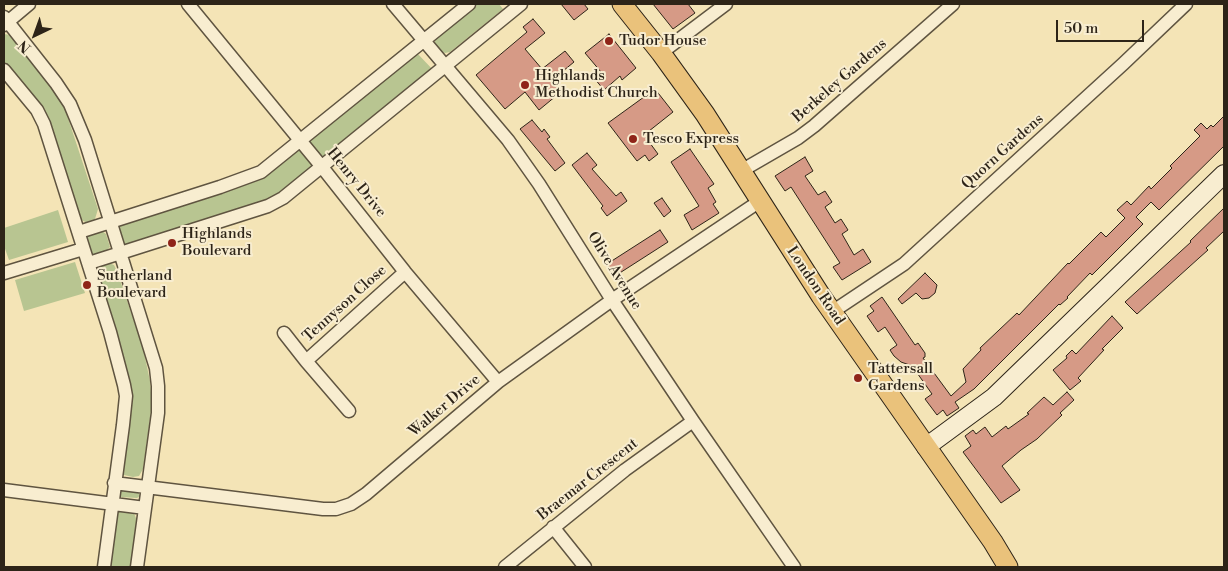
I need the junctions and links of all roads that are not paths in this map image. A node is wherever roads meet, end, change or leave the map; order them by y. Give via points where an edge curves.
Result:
1 (29, 4) edge
2 (188, 4) edge
3 (392, 4) edge
4 (469, 4) edge
5 (521, 4) edge
6 (622, 4) edge
7 (726, 4) edge
8 (953, 4) edge
9 (1186, 4) edge
10 (5, 22) edge
11 (424, 42) junction
12 (661, 53) junction
13 (445, 66) junction
14 (4, 70) edge
15 (301, 141) junction
16 (322, 167) junction
17 (741, 171) junction
18 (1224, 174) edge
19 (760, 201) junction
20 (111, 222) junction
21 (78, 232) junction
22 (84, 249) junction
23 (121, 253) junction
24 (89, 264) junction
25 (406, 272) junction
26 (4, 273) edge
27 (612, 300) junction
28 (832, 312) junction
29 (284, 333) dead end
30 (306, 361) junction
31 (498, 382) junction
32 (349, 412) dead end
33 (693, 421) junction
34 (926, 448) junction
35 (114, 483) junction
36 (148, 487) junction
37 (4, 490) edge
38 (112, 504) junction
39 (145, 508) junction
40 (553, 527) junction
41 (104, 567) edge
42 (137, 567) edge
43 (504, 567) edge
44 (585, 567) edge
45 (794, 567) edge
46 (1008, 567) edge

1 - 10 street
2 - 15 street, Henry Drive
3 - 11 street, Olive Avenue
4 - 11 street
5 - 13 street
6 - 12 main road, London Road
7 - 12 street
8 - 17 street, Berkeley Gardens via 814,126
9 - 28 street, Quorn Gardens via 904,264
10 - 20 street via 56,82 70,104
11 - 13 street, Olive Avenue
11 - 15 street
12 - 17 main road, London Road
13 - 16 street
13 - 27 street, Olive Avenue via 508,140 540,184
14 - 21 street via 40,116
15 - 16 street, Henry Drive
15 - 20 street via 252,176
16 - 23 street via 296,189 268,206
16 - 25 street, Henry Drive
17 - 19 main road, London Road
18 - 34 street via 994,396
19 - 27 street, Walker Drive
19 - 28 main road, London Road
20 - 21 street
20 - 23 street
21 - 22 street
22 - 24 street
22 - 26 street
23 - 24 street
23 - 36 street via 156,368 158,414
24 - 35 street via 120,365 126,396
25 - 30 street, Tennyson Close
25 - 31 street, Henry Drive
27 - 31 street, Walker Drive
27 - 33 street, Olive Avenue
28 - 34 main road, London Road
29 - 30 street, Tennyson Close
30 - 32 street, Tennyson Close
31 - 36 street, Walker Drive via 366,494 336,509
33 - 40 street, Braemar Crescent
33 - 45 street, Olive Avenue
34 - 46 main road, London Road
35 - 36 street, Walker Drive
35 - 38 street
36 - 39 street
37 - 38 street
38 - 39 street
38 - 41 street
39 - 42 street
40 - 43 street, Braemar Crescent
40 - 44 street

